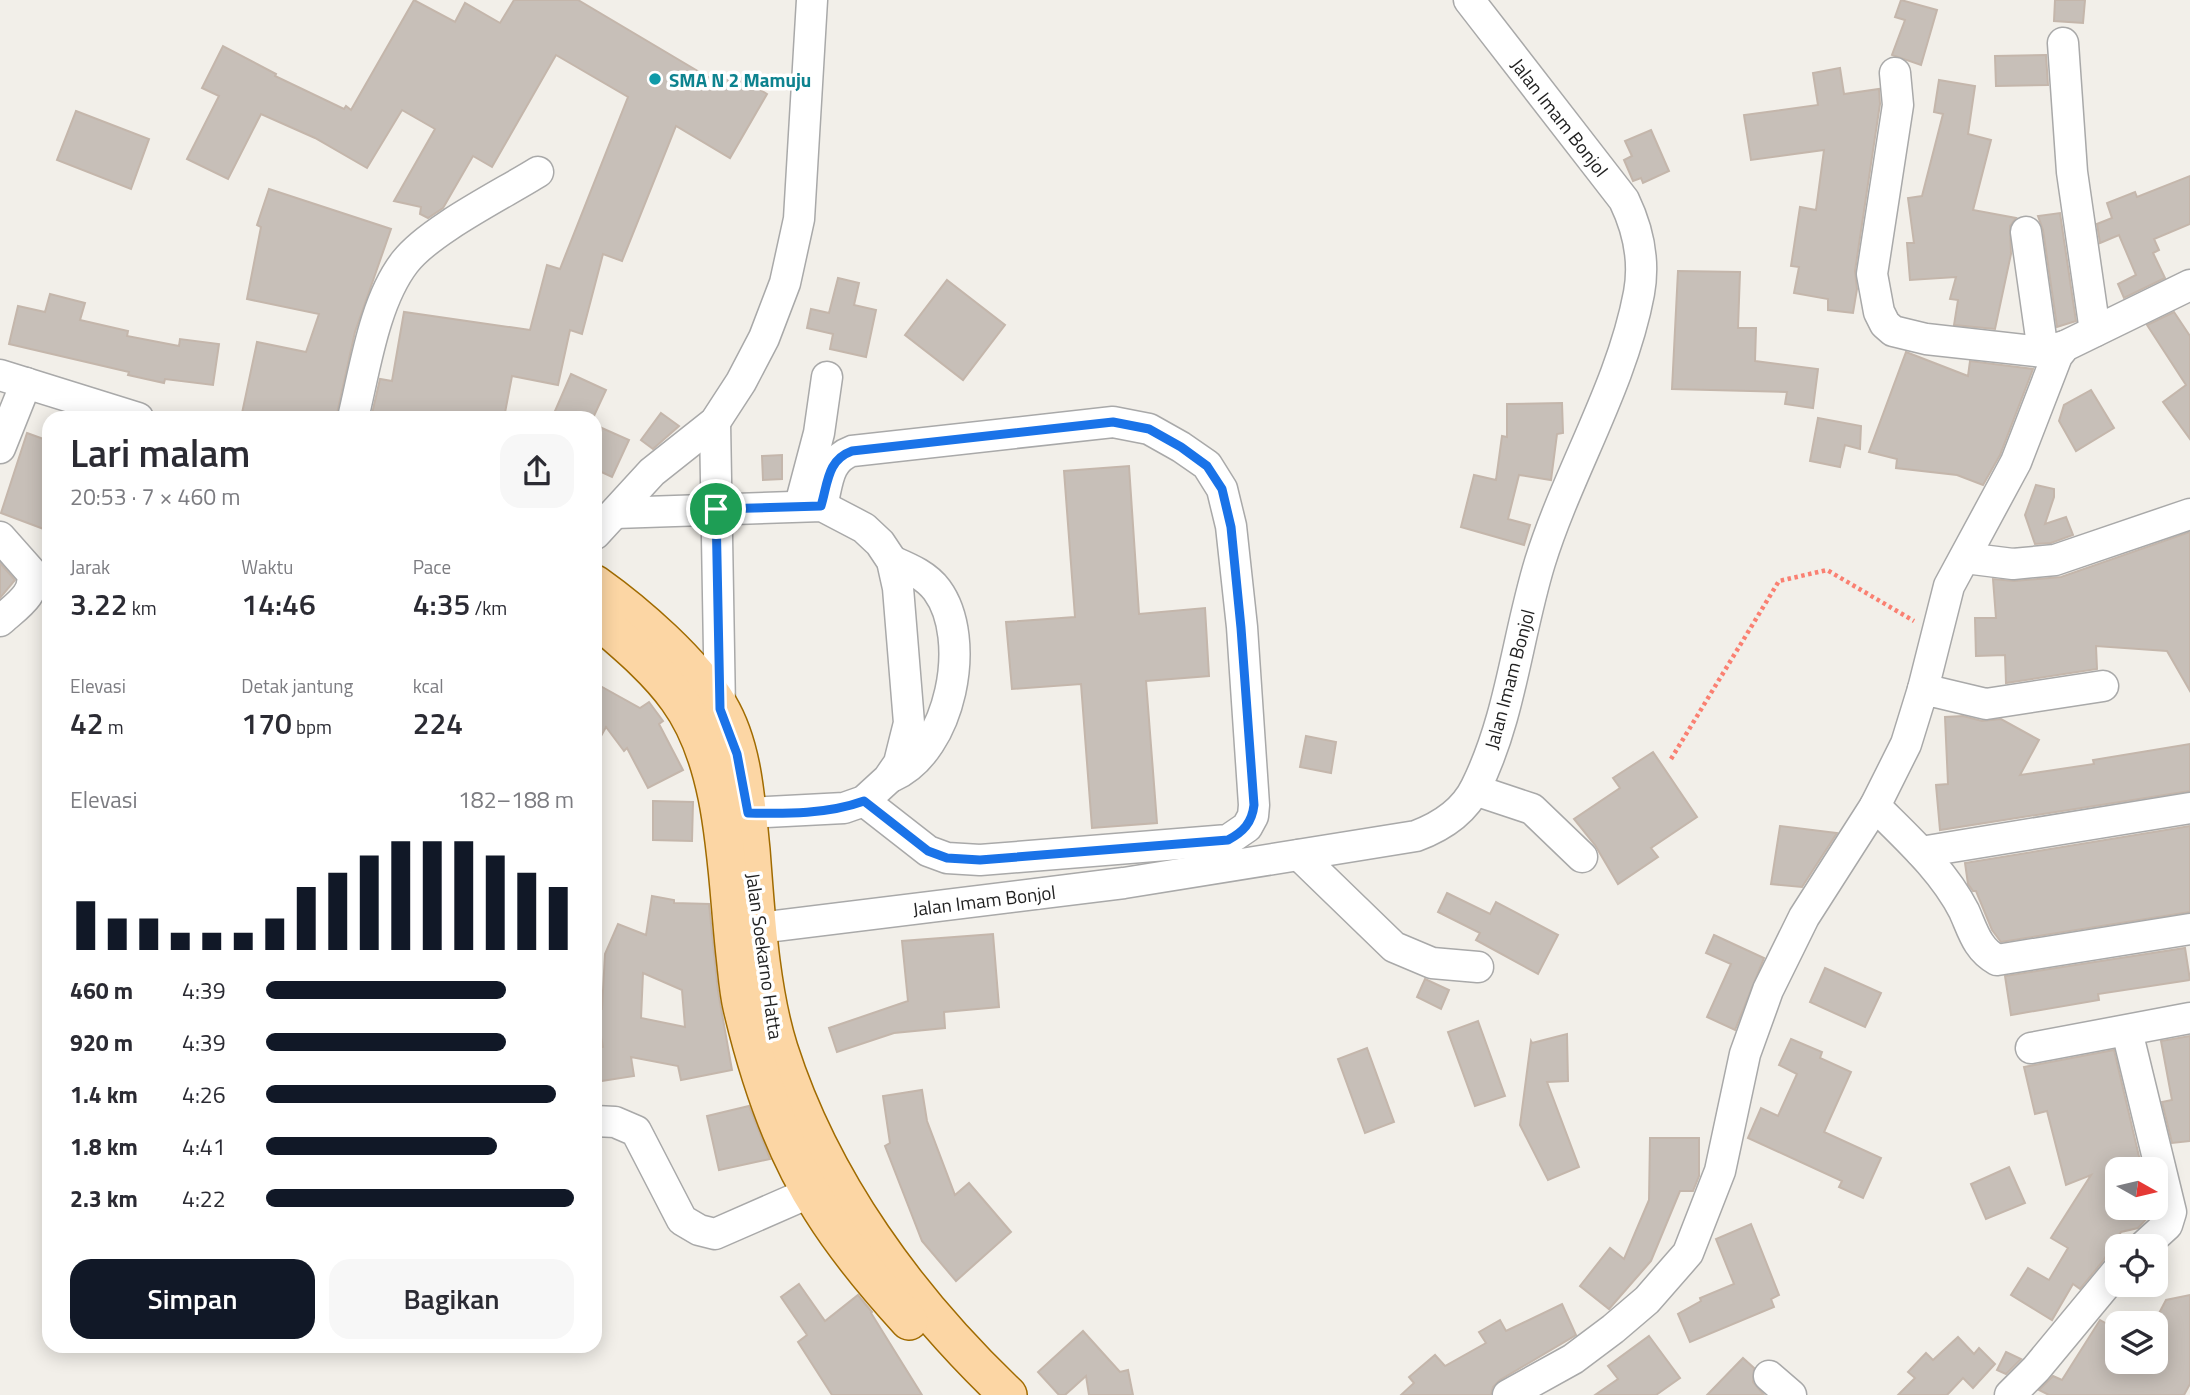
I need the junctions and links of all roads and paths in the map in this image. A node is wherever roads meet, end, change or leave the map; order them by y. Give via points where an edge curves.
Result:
1 (812, 0) edge
2 (1469, 0) edge
3 (2063, 43) dead end
4 (1895, 73) dead end
5 (538, 173) dead end
6 (2026, 232) dead end
7 (2185, 297) edge
8 (2095, 331) junction
9 (2054, 349) junction
10 (827, 377) dead end
11 (13, 379) edge
12 (116, 411) edge
13 (355, 411) edge
14 (715, 422) junction
15 (0, 448) edge
16 (811, 506) junction
17 (716, 509) junction
18 (2190, 514) edge
19 (605, 523) edge
20 (0, 537) edge
21 (1965, 558) junction
22 (892, 561) junction
23 (602, 589) edge
24 (0, 621) edge
25 (602, 623) edge
26 (1936, 634) junction
27 (2103, 686) dead end
28 (1923, 689) junction
29 (720, 709) junction
30 (1671, 759) dead end
31 (888, 779) junction
32 (1475, 790) junction
33 (864, 801) junction
34 (1875, 806) junction
35 (2190, 808) edge
36 (748, 813) junction
37 (1921, 852) junction
38 (1299, 855) junction
39 (1582, 858) dead end
40 (2190, 929) edge
41 (746, 930) junction
42 (1478, 967) dead end
43 (2190, 1018) edge
44 (2127, 1031) junction
45 (2031, 1048) dead end
46 (602, 1121) edge
47 (811, 1192) junction
48 (2157, 1234) edge
49 (2105, 1286) edge
50 (980, 1395) edge
51 (1008, 1395) edge
52 (1508, 1395) edge
53 (2010, 1395) edge

1 - 14 street via 800,219 785,283 764,338
2 - 32 street, Jalan Imam Bonjol via 1624,200 1636,226 1640,253 1640,291 1630,329 1540,565 1501,726
3 - 8 street via 2072,172
4 - 9 street via 1898,105 1872,274 1885,324 1892,331 1926,339
5 - 13 street via 430,238 406,261 382,304
6 - 9 street
7 - 8 street
8 - 9 street
9 - 21 street via 2050,373 2015,462
10 - 16 street
11 - 12 street
11 - 15 street
14 - 17 street
14 - 19 street via 652,472
16 - 17 street
16 - 22 street via 864,528
16 - 33 street via 834,461 852,451 1113,422 1149,429 1207,466 1222,489 1231,527 1254,805 1253,816 1239,835 1186,845 980,860 947,858 928,851
17 - 19 street
17 - 29 street
18 - 21 street via 2055,560 2013,564
20 - 24 street via 34,579 26,596
21 - 26 street via 1949,586
22 - 31 street via 909,723 899,763
22 - 31 street via 923,576 936,590 944,604 953,647 948,705 930,746 906,770
23 - 29 main road, Jalan Soekarno Hatta via 701,680
25 - 41 main road, Jalan Soekarno Hatta via 649,667 692,720 704,750
26 - 28 street
26 - 30 path via 1826,570 1779,581
27 - 28 street via 1986,704
28 - 34 street via 1906,744
29 - 36 main road, Jalan Soekarno Hatta via 737,754
31 - 33 street
32 - 38 street, Jalan Imam Bonjol via 1436,829
32 - 39 street via 1532,808
33 - 36 street via 844,808
34 - 37 street
34 - 52 street via 1804,917 1768,990 1745,1054 1720,1171 1688,1254 1647,1300 1613,1329 1573,1359
35 - 37 street
36 - 41 main road, Jalan Soekarno Hatta
37 - 40 street via 1952,891 1983,951 1997,960
38 - 41 street, Jalan Imam Bonjol via 1124,883
38 - 42 street via 1394,947 1432,962
41 - 47 main road, Jalan Soekarno Hatta via 741,1003 774,1113
41 - 51 main road, Jalan Soekarno Hatta via 797,1098 853,1209 916,1296
43 - 44 street
44 - 45 street
44 - 48 street via 2171,1212 2167,1225
46 - 47 street via 636,1131 682,1220 699,1230 715,1234
47 - 50 main road, Jalan Soekarno Hatta via 873,1282
49 - 53 street

